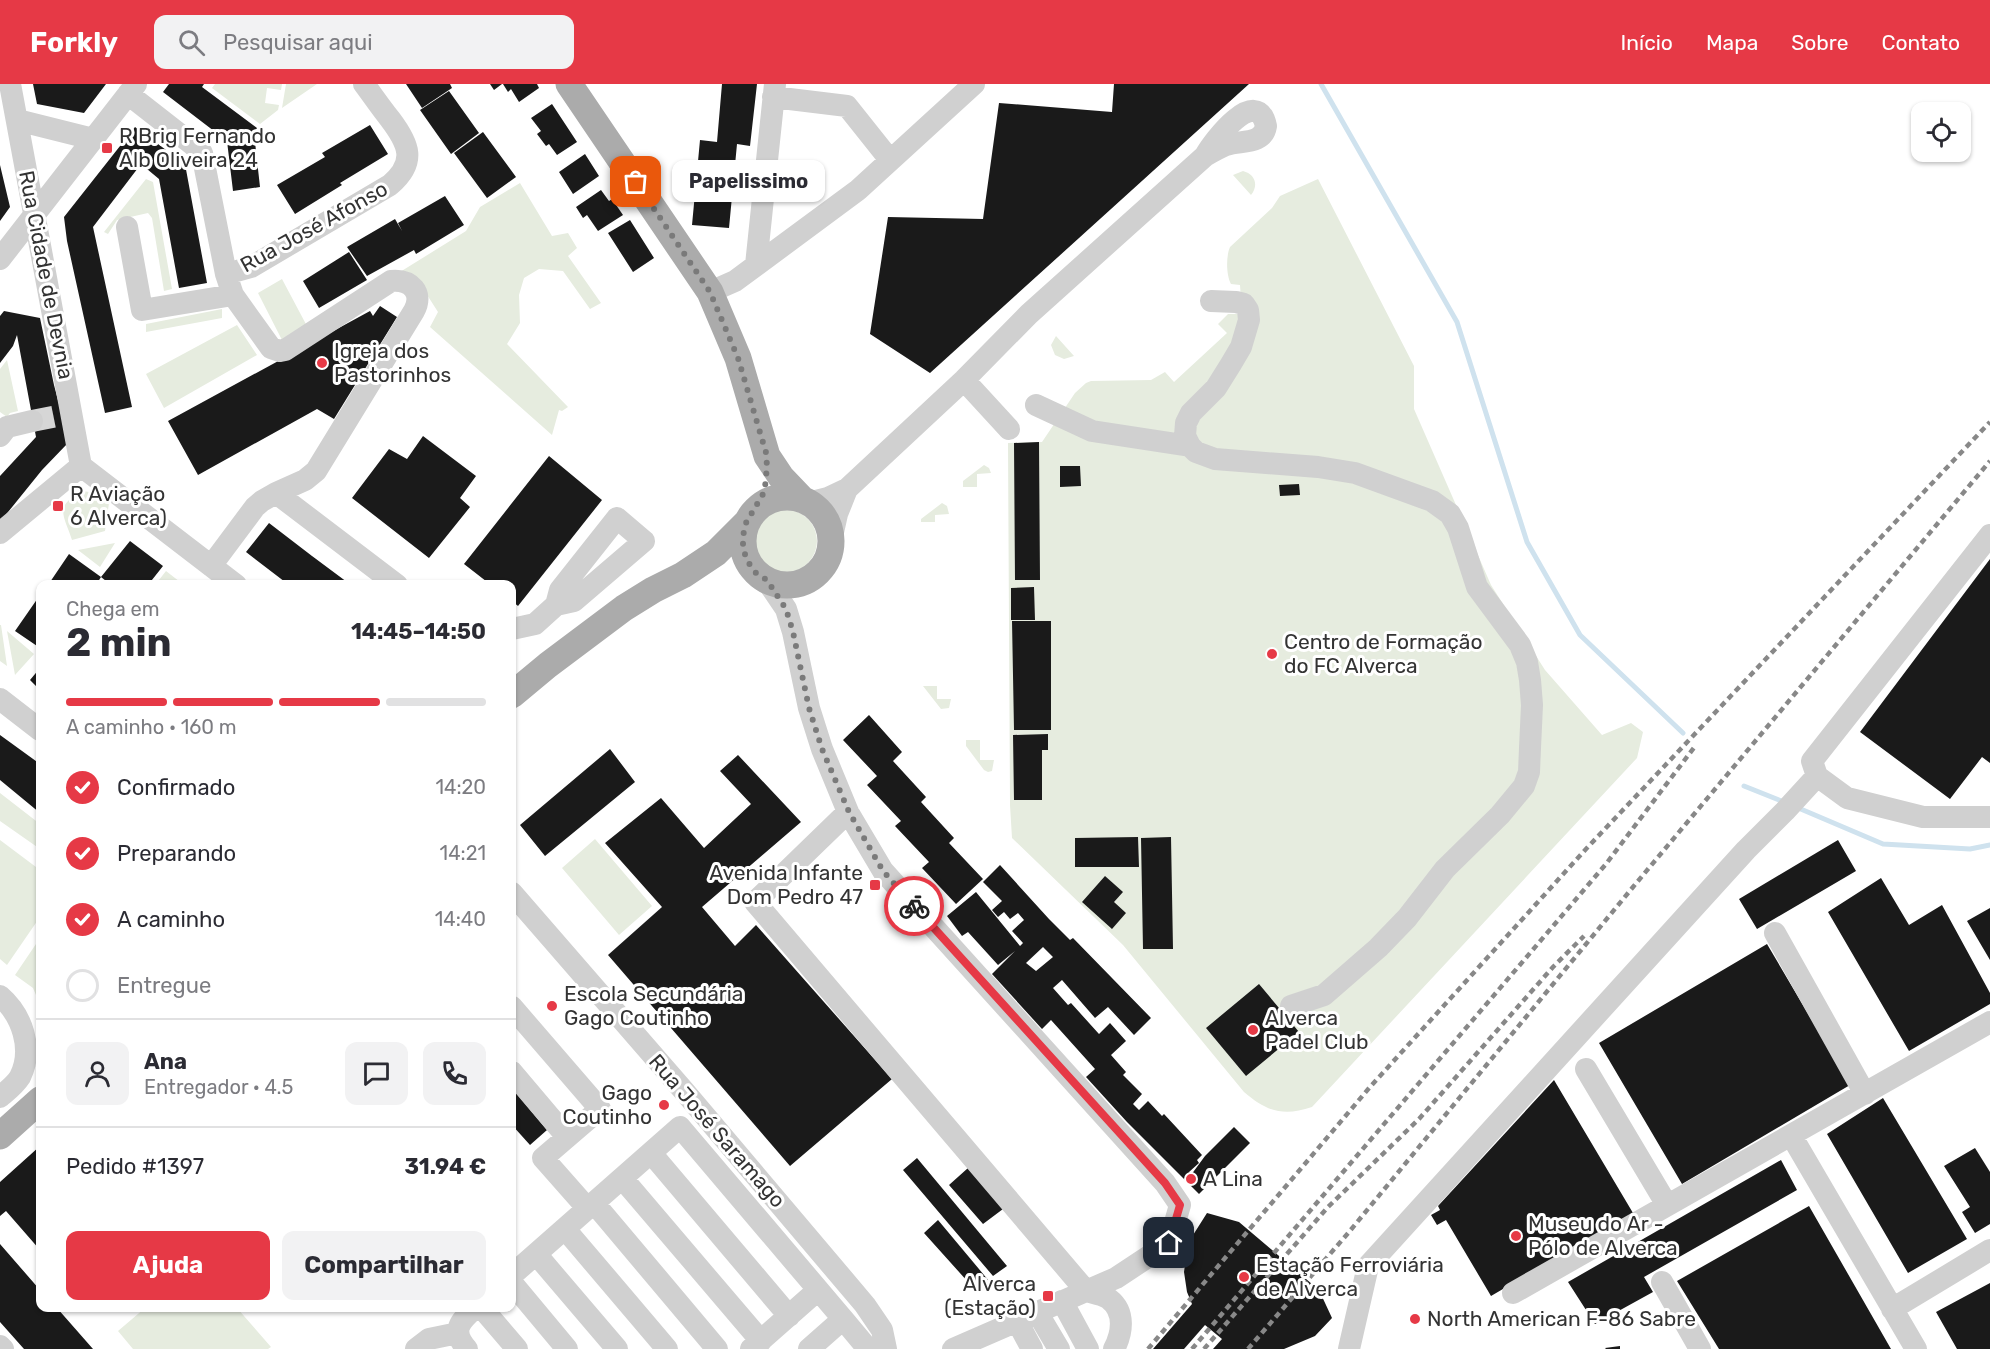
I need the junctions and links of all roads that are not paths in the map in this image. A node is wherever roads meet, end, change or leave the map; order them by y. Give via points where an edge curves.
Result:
1 (10, 84) edge
2 (364, 84) edge
3 (569, 84) edge
4 (974, 84) edge
5 (132, 89) edge
6 (774, 90) edge
7 (17, 120) junction
8 (93, 139) junction
9 (1205, 156) dead end
10 (890, 160) junction
11 (35, 214) junction
12 (127, 227) dead end
13 (0, 259) edge
14 (756, 265) junction
15 (230, 285) junction
16 (710, 292) junction
17 (418, 296) junction
18 (1211, 301) dead end
19 (396, 367) dead end
20 (964, 380) junction
21 (1036, 405) dead end
22 (32, 422) tunnel mouth
23 (1009, 429) dead end
24 (0, 436) edge
25 (1190, 446) junction
26 (767, 456) junction
27 (81, 466) junction
28 (847, 489) junction
29 (276, 493) junction
30 (806, 501) junction
31 (750, 517) junction
32 (0, 533) edge
33 (1990, 535) edge
34 (831, 541) junction
35 (211, 566) junction
36 (683, 575) junction
37 (762, 577) junction
38 (229, 580) edge
39 (390, 580) edge
40 (556, 605) dead end
41 (516, 628) edge
42 (516, 692) edge
43 (0, 699) edge
44 (36, 727) edge
45 (1816, 776) junction
46 (849, 812) junction
47 (1990, 817) edge
48 (516, 898) edge
49 (1775, 933) dead end
50 (0, 996) edge
51 (1291, 1006) dead end
52 (516, 1014) edge
53 (1990, 1022) edge
54 (1586, 1068) dead end
55 (516, 1077) edge
56 (1865, 1094) junction
57 (0, 1097) edge
58 (36, 1104) edge
59 (0, 1136) edge
60 (1791, 1136) junction
61 (567, 1137) junction
62 (651, 1153) junction
63 (622, 1178) junction
64 (1667, 1205) junction
65 (591, 1206) junction
66 (565, 1228) junction
67 (1990, 1250) edge
68 (536, 1254) junction
69 (516, 1272) edge
70 (1662, 1282) dead end
71 (516, 1288) edge
72 (818, 1290) junction
73 (1086, 1291) junction
74 (1513, 1293) dead end
75 (1062, 1301) junction
76 (1892, 1309) junction
77 (471, 1312) edge
78 (485, 1312) edge
79 (1038, 1312) junction
80 (789, 1316) junction
81 (843, 1319) junction
82 (1017, 1321) junction
83 (462, 1341) edge
84 (996, 1341) edge
85 (756, 1345) edge
86 (960, 1348) edge
87 (416, 1349) edge
88 (517, 1349) edge
89 (567, 1349) edge
90 (617, 1349) edge
91 (667, 1349) edge
92 (717, 1349) edge
93 (809, 1349) edge
94 (868, 1349) edge
95 (886, 1349) edge
96 (1032, 1349) edge
97 (1059, 1349) edge
98 (1088, 1349) edge
99 (1114, 1349) edge
100 (1349, 1349) edge
101 (1700, 1349) edge
102 (1916, 1349) edge

1 - 7 street, Rua Cidade de Devnia
2 - 15 street, Rua José Afonso via 406,142 404,170 390,185 251,267
3 - 16 main road
4 - 10 street
5 - 8 street
5 - 15 street via 202,153
6 - 10 street via 847,106
6 - 14 street
7 - 8 street
7 - 11 street, Rua Cidade de Devnia
8 - 11 street
9 - 20 street via 1029,314
10 - 14 street via 858,190
11 - 13 street
11 - 27 street, Rua Cidade de Devnia via 67,415
12 - 15 street, Rua José Afonso via 142,310
14 - 16 street via 735,281
15 - 17 street via 271,348 280,351 391,281 405,282
16 - 26 main road via 738,358
17 - 19 street via 426,310 425,318
17 - 29 street via 414,311 316,471
18 - 25 street via 1244,304 1249,320 1231,364 1186,423 1185,436
20 - 23 street
20 - 28 street
21 - 25 street via 1092,430
22 - 24 street via 7,428
25 - 51 street via 1215,459 1355,473 1432,501 1450,514 1477,587 1511,632 1527,662 1532,705 1529,772 1524,786 1445,869 1378,948 1324,995
26 - 30 main road via 786,483
26 - 31 main road via 763,494
27 - 32 street
27 - 35 street
28 - 30 street via 828,498
28 - 34 street
29 - 35 street via 255,507
29 - 39 street
30 - 31 main road via 776,498 764,503
30 - 34 main road via 824,517
31 - 36 main road via 729,542
31 - 37 main road via 743,549 748,562
33 - 45 street via 1812,761
34 - 37 main road via 826,559 804,581 779,584
35 - 38 street
36 - 37 main road via 735,568
36 - 42 main road via 624,608
37 - 46 street via 786,609 809,708
40 - 41 street via 535,624
43 - 44 street
45 - 47 street via 1847,798 1923,817
45 - 100 street via 1368,1266
46 - 73 street via 755,902
46 - 73 street via 883,871 1165,1183 1180,1205 1169,1243 1116,1278
48 - 95 street, Rua José Saramago via 865,1305 882,1330
49 - 56 street
50 - 57 street via 17,1016 25,1046 19,1078
52 - 61 street via 600,1109
53 - 56 street
54 - 64 street
55 - 61 street
56 - 60 street
58 - 59 main road
60 - 64 street
60 - 76 street
61 - 65 street via 543,1158
62 - 63 street
62 - 72 street via 680,1127
62 - 80 street
63 - 65 street
63 - 85 street
64 - 74 street
65 - 66 street
65 - 92 street
66 - 68 street
66 - 91 street
67 - 76 street
68 - 69 street
68 - 90 street
70 - 101 street
71 - 89 street
72 - 80 street
72 - 81 street
73 - 75 street
73 - 99 street via 1109,1299 1117,1308 1122,1326
75 - 79 street
75 - 98 street
76 - 102 street
77 - 83 street via 461,1322
78 - 88 street
79 - 82 street
79 - 97 street
80 - 85 street
81 - 93 street
81 - 94 street
82 - 84 street
82 - 96 street
83 - 87 street via 429,1340
84 - 86 street

